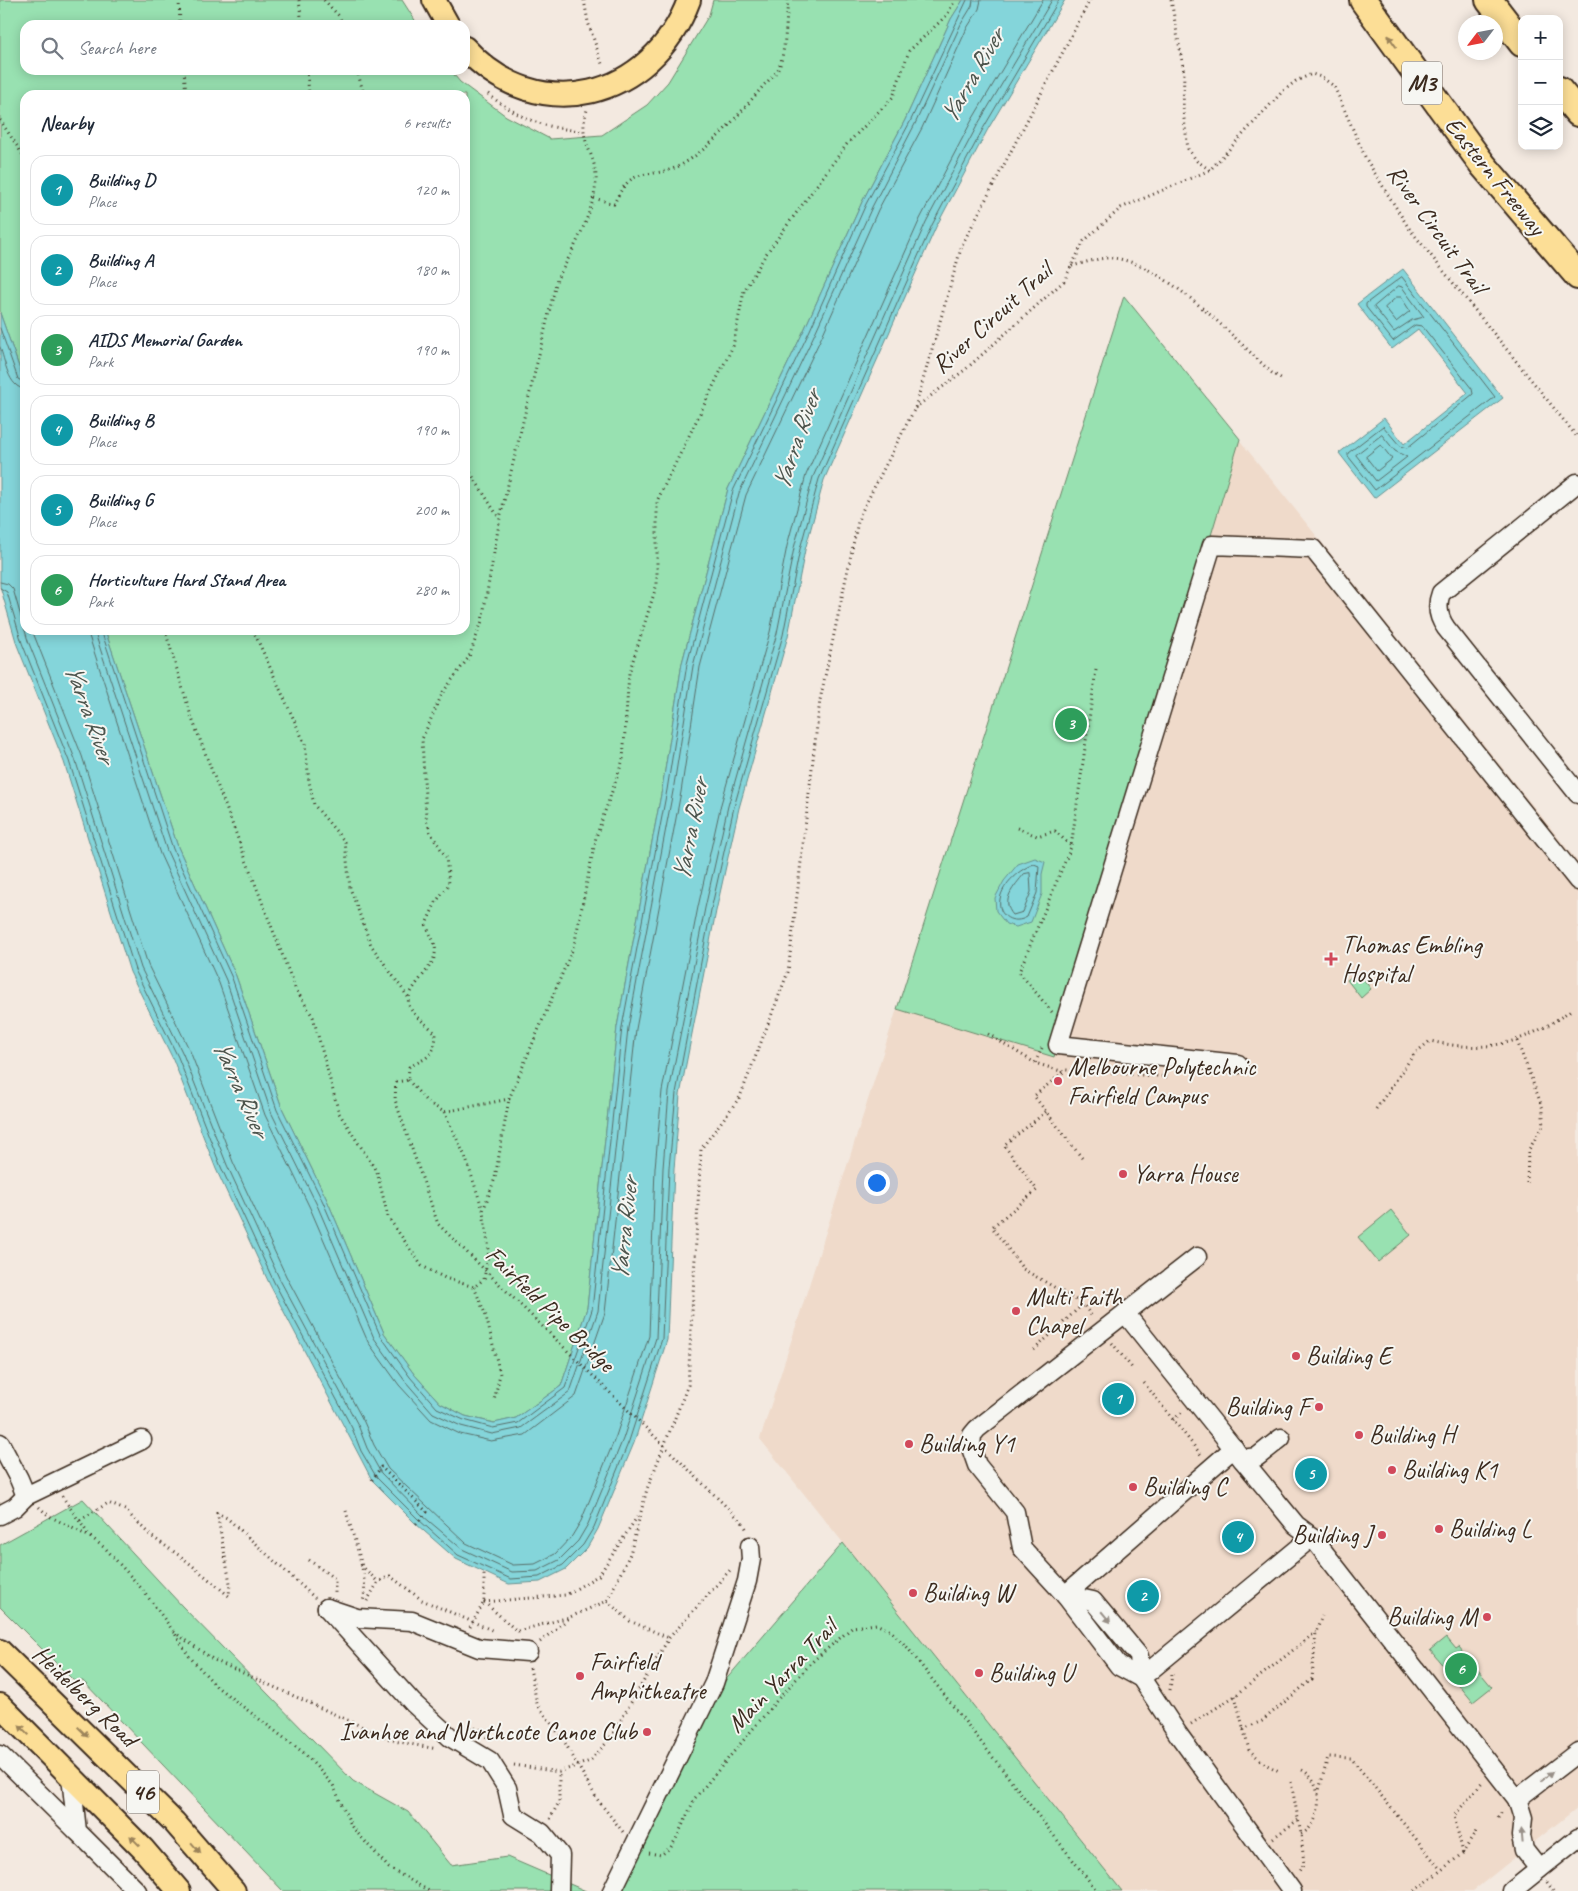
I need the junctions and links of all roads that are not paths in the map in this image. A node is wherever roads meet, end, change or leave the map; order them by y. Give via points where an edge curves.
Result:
1 (434, 0) edge
2 (689, 0) edge
3 (1363, 0) edge
4 (1489, 0) edge
5 (445, 20) edge
6 (1518, 38) edge
7 (470, 53) edge
8 (1563, 95) edge
9 (1578, 113) edge
10 (1578, 276) edge
11 (1577, 483) dead end
12 (1578, 794) edge
13 (1578, 880) edge
14 (1238, 1064) dead end
15 (1198, 1257) dead end
16 (1125, 1313) junction
17 (1281, 1438) dead end
18 (142, 1440) dead end
19 (0, 1444) edge
20 (1238, 1454) junction
21 (26, 1496) junction
22 (0, 1515) edge
23 (1312, 1537) junction
24 (750, 1546) road end
25 (1065, 1595) junction
26 (0, 1651) edge
27 (528, 1652) road end
28 (1141, 1678) junction
29 (0, 1705) edge
30 (1578, 1752) edge
31 (0, 1755) edge
32 (71, 1777) junction
33 (1517, 1799) junction
34 (77, 1831) junction
35 (1578, 1838) edge
36 (1539, 1869) junction
37 (1294, 1883) edge
38 (137, 1891) edge
39 (179, 1891) edge
40 (234, 1891) edge
41 (558, 1891) edge
42 (612, 1891) edge
43 (1512, 1891) edge

1 - 5 main road
2 - 7 main road via 682,19 649,62 626,80 593,92 569,95 526,90 494,75
10 -> 3 highway, Eastern Freeway / M3 via 1484,165
4 - 6 highway
8 - 9 highway
11 - 12 street via 1441,593 1438,601 1440,620
13 - 14 street via 1313,549 1212,545 1058,1045
15 - 16 street
16 - 20 street
16 - 25 street via 972,1436 971,1448 977,1465 1015,1512 1022,1548
17 - 20 street via 1257,1457
18 - 21 street
19 - 21 street
20 - 23 street via 1296,1525
20 - 25 street via 1211,1468
21 - 22 street
23 - 28 street
23 - 33 street
24 - 42 street via 747,1581 714,1683 630,1839
25 - 28 street via 1093,1601 1139,1656
26 -> 40 main road, Heidelberg Road / 46 via 174,1822
27 - 41 street via 479,1648 412,1621 357,1618 327,1608 413,1703 450,1737 490,1761 507,1788 513,1815 542,1833 560,1855
28 - 37 street via 1178,1734
32 -> 29 main road, 46
33 -> 30 street
31 - 34 street
32 - 34 street
39 -> 32 main road, 46 via 143,1849
36 -> 33 street via 1524,1850 1521,1836 1523,1818
34 - 38 street
35 - 36 street
36 - 43 street

